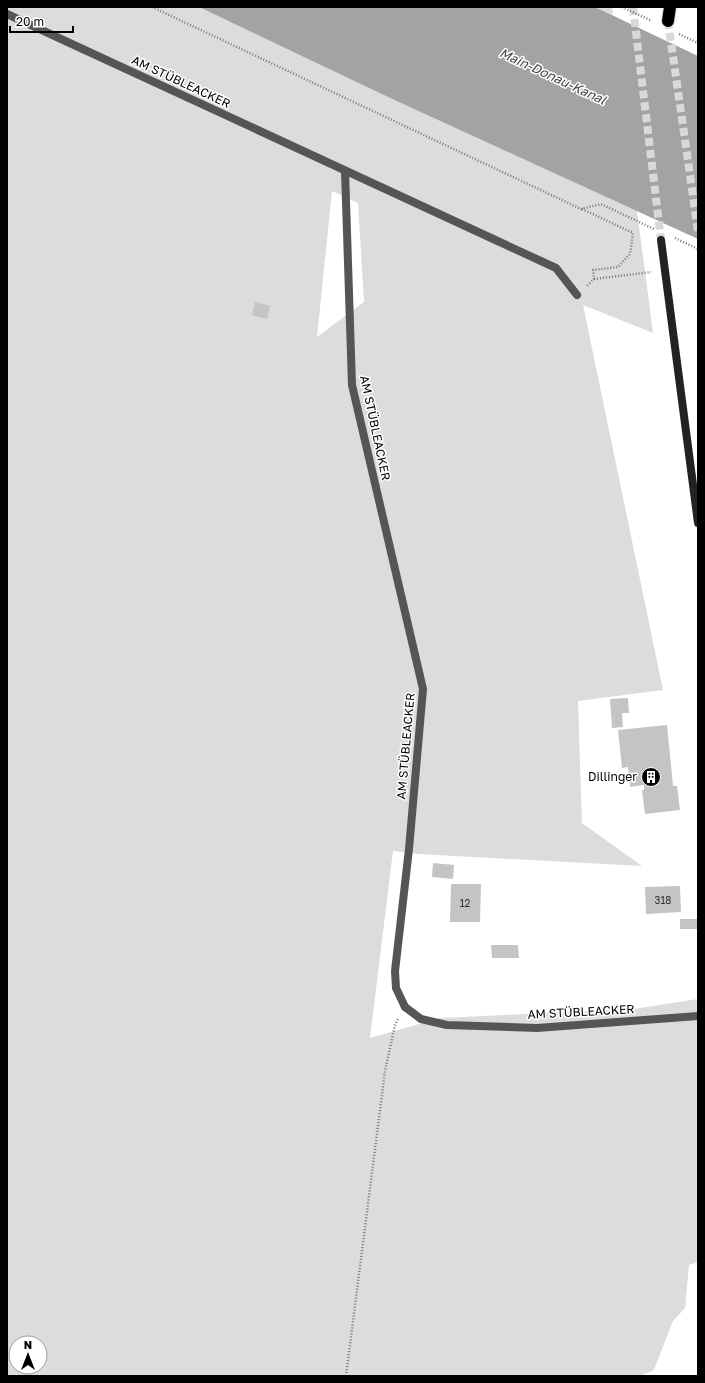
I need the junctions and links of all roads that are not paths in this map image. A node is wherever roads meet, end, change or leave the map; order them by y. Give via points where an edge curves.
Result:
1 (666, 7) edge
2 (670, 7) edge
3 (7, 14) edge
4 (668, 21) joint
5 (345, 170) junction
6 (661, 240) tunnel mouth
7 (577, 295) road end
8 (698, 523) edge
9 (698, 1016) edge

1 - 4 main road
2 - 4 highway
3 - 5 street, AM STÜBLEACKER
5 - 7 street, AM STÜBLEACKER via 556,268
5 - 9 street, AM STÜBLEACKER via 352,385 423,689 409,849 394,971 396,988 405,1007 421,1019 447,1025 530,1028
6 - 8 main road

